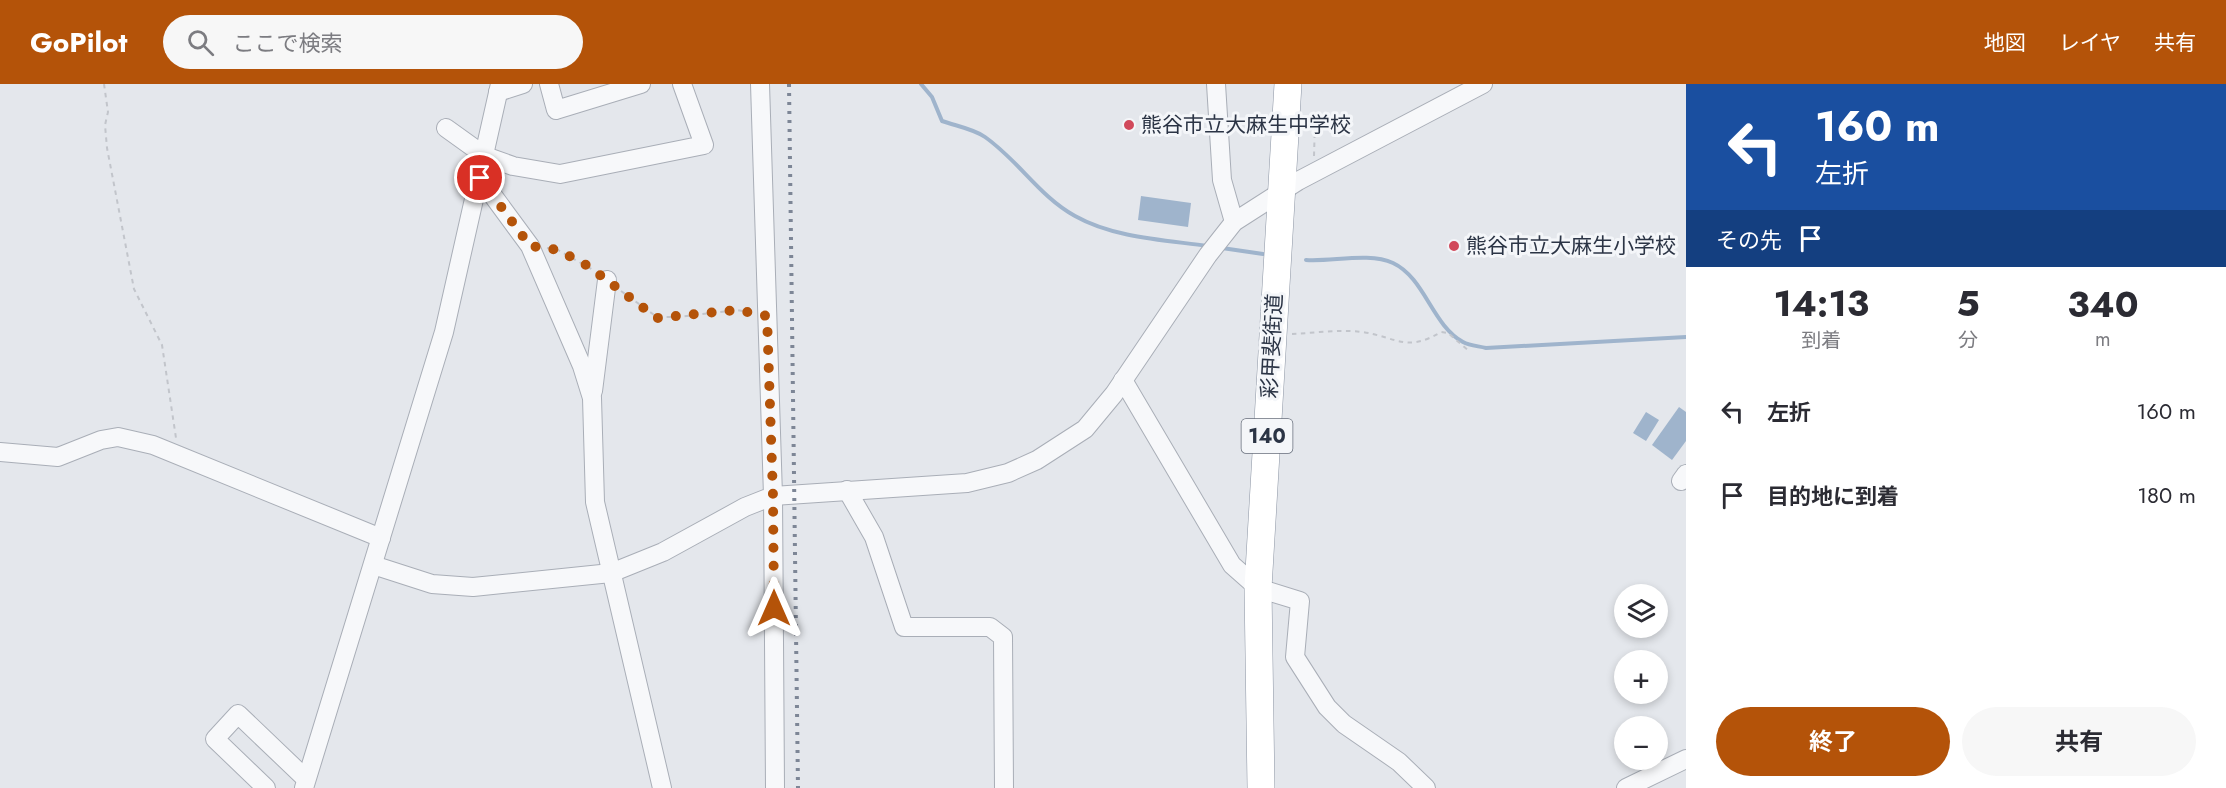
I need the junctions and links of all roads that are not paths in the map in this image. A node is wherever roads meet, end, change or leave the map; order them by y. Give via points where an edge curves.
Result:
1 (523, 84) edge
2 (549, 84) edge
3 (641, 84) edge
4 (682, 84) edge
5 (760, 84) edge
6 (1216, 84) edge
7 (1288, 84) edge
8 (1304, 84) edge
9 (1483, 84) edge
10 (499, 88) edge
11 (446, 128) dead end
12 (485, 156) junction
13 (480, 178) junction
14 (1297, 179) junction
15 (1234, 222) junction
16 (607, 280) road end
17 (1124, 380) junction
18 (592, 398) junction
19 (0, 452) edge
20 (847, 490) junction
21 (773, 496) junction
22 (381, 538) junction
23 (373, 565) junction
24 (610, 573) junction
25 (1266, 590) junction
26 (1686, 759) edge
27 (305, 783) edge
28 (266, 788) edge
29 (662, 788) edge
30 (775, 788) edge
31 (1004, 788) edge
32 (1261, 788) edge
33 (1278, 788) edge
34 (1426, 788) edge
35 (1626, 788) edge

1 - 10 street
2 - 3 street via 556,110
4 - 12 street via 704,144 560,174 513,166
5 - 21 street
6 - 15 street via 1222,180
7 - 14 highway, 彩甲斐街道 / 140
8 - 14 highway, 彩甲斐街道 / 140
9 - 14 street
10 - 12 street
11 - 12 street
12 - 13 street
13 - 18 street via 530,246 575,347
13 - 22 street via 444,332
14 - 15 street
14 - 25 highway, 彩甲斐街道 / 140
14 - 25 highway, 彩甲斐街道 / 140 via 1289,334
15 - 17 street
16 - 18 street
17 - 20 street via 1085,429 1037,460 1008,473 967,483
17 - 25 street via 1232,565
18 - 24 street via 595,502
19 - 22 street via 58,457 118,437 153,445
20 - 21 street
20 - 31 street via 874,537 904,627 990,627 1003,637
21 - 24 street via 663,552
21 - 30 street
22 - 23 street
23 - 24 street via 432,584 473,587
23 - 27 street
24 - 29 street
25 - 32 highway, 彩甲斐街道 / 140
25 - 33 highway, 彩甲斐街道 / 140
25 - 34 street via 1300,602 1295,657 1327,707 1344,724 1400,762
26 - 35 street
27 - 28 street via 238,714 215,739

